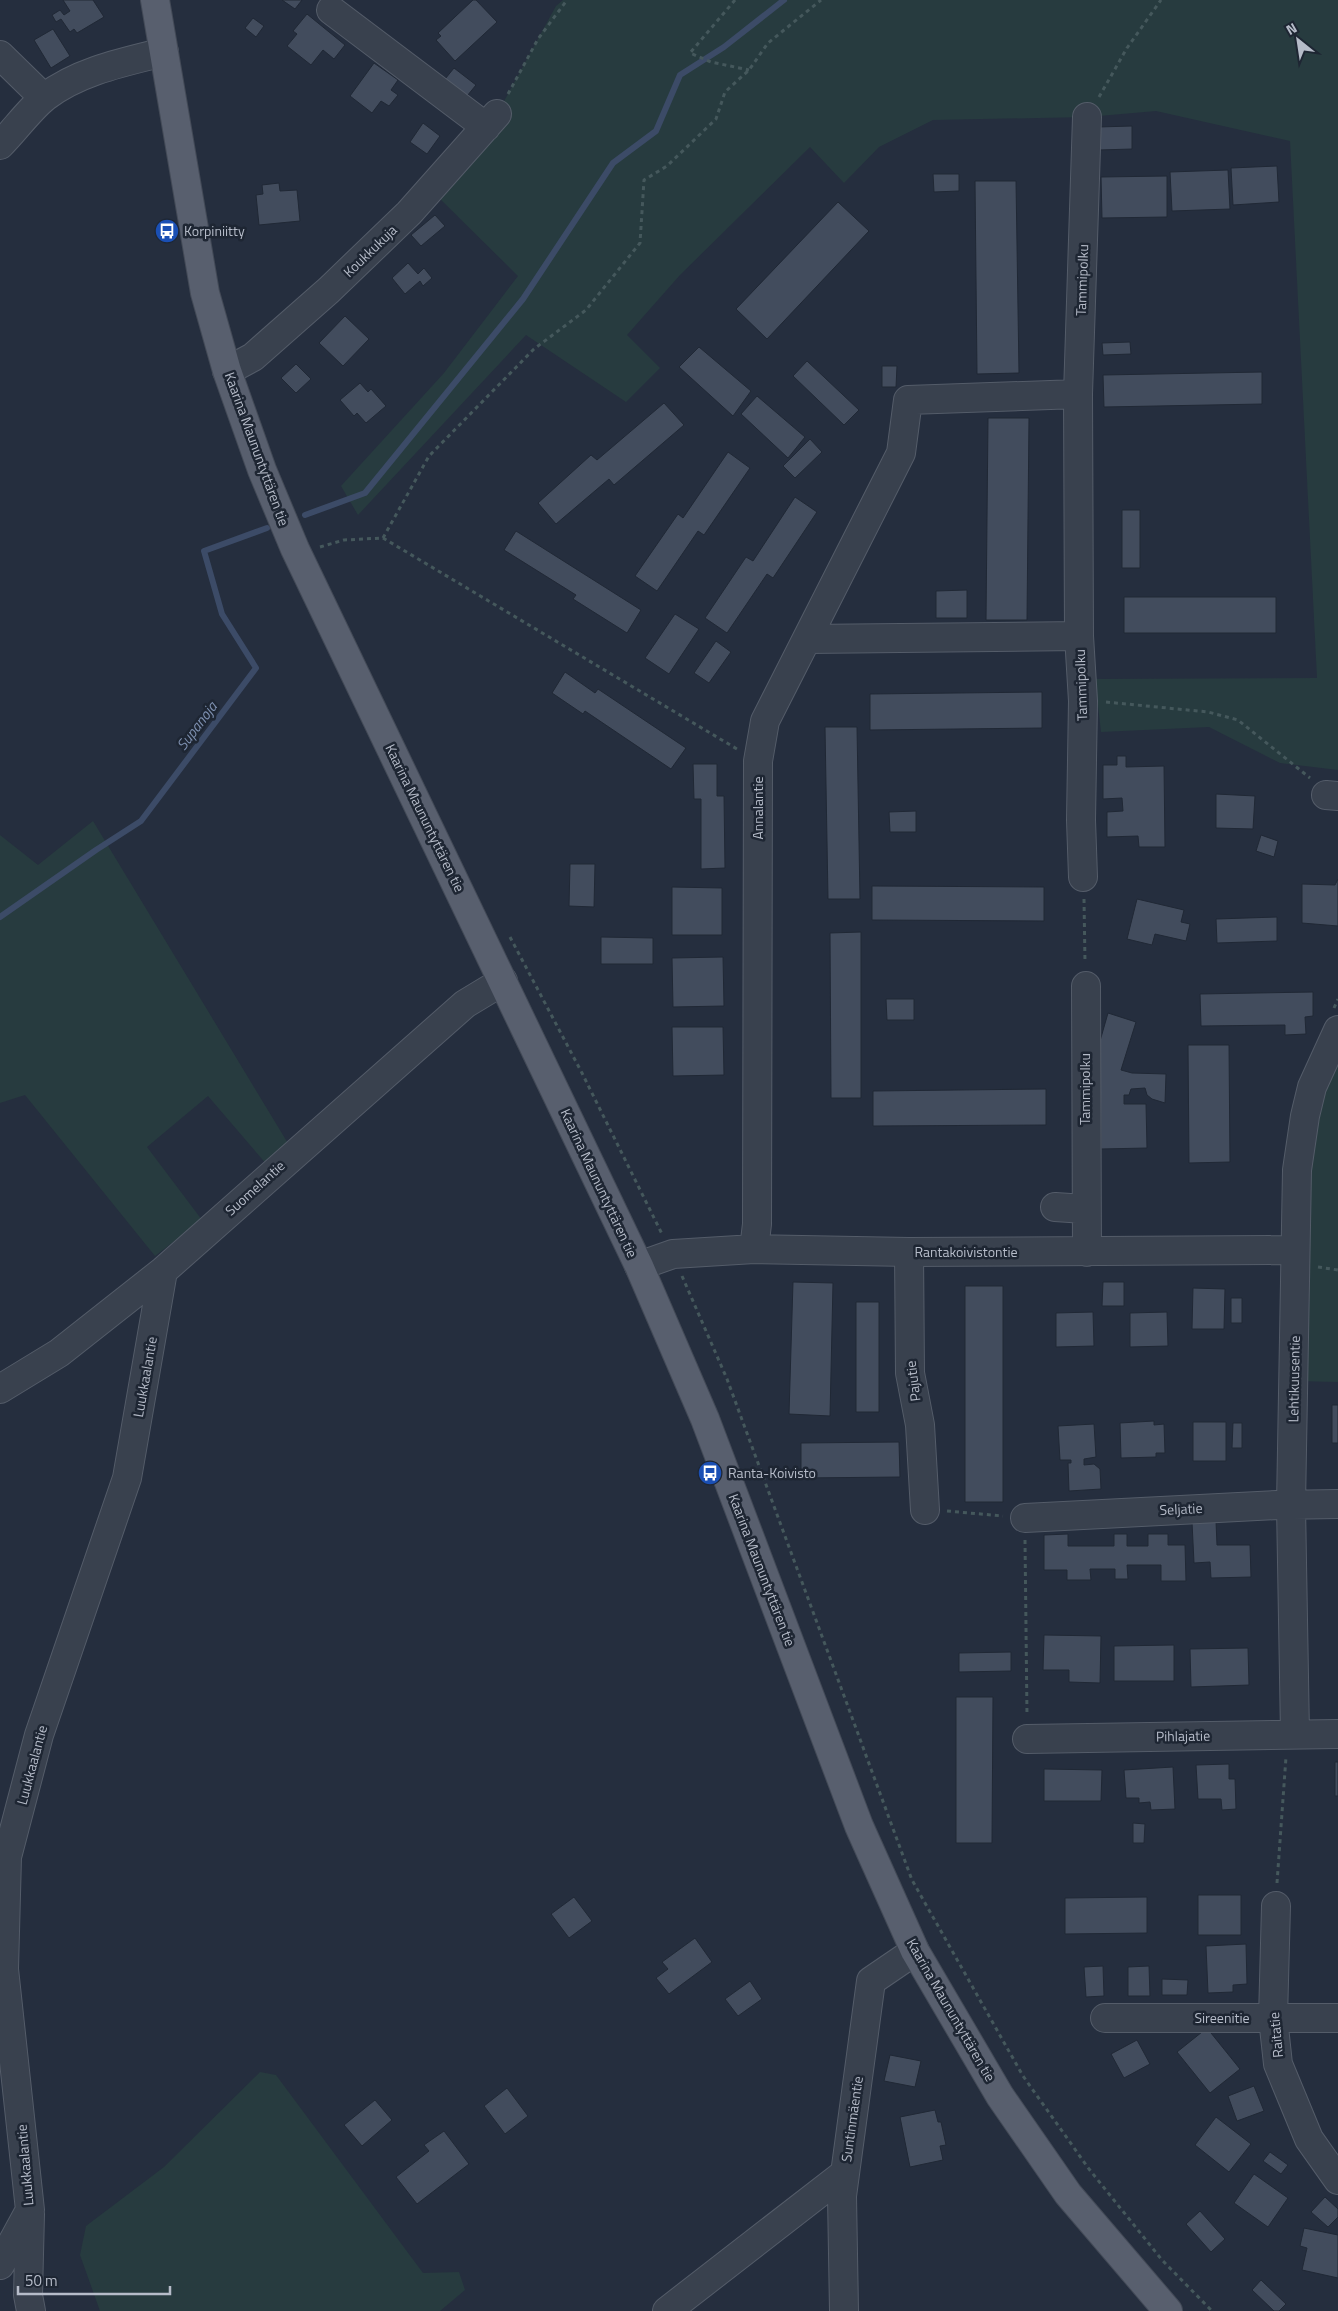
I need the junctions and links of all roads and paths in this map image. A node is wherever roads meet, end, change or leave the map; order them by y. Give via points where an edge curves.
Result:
1 (155, 0) edge
2 (567, 0) edge
3 (735, 0) edge
4 (821, 0) edge
5 (1162, 0) edge
6 (331, 10) dead end
7 (164, 52) junction
8 (0, 55) edge
9 (749, 70) junction
10 (44, 98) junction
11 (1087, 117) joint
12 (491, 120) junction
13 (0, 145) edge
14 (227, 371) junction
15 (1078, 394) junction
16 (383, 538) junction
17 (315, 549) dead end
18 (1079, 636) junction
19 (807, 639) junction
20 (1083, 701) junction
21 (758, 761) junction
22 (1332, 796) edge
23 (1083, 877) joint
24 (509, 935) dead end
25 (503, 981) junction
26 (1086, 986) joint
27 (1338, 1030) edge
28 (1055, 1206) dead end
29 (1086, 1209) junction
30 (754, 1249) junction
31 (1295, 1250) junction
32 (909, 1252) junction
33 (1087, 1252) junction
34 (673, 1254) junction
35 (639, 1266) junction
36 (163, 1271) junction
37 (0, 1389) edge
38 (1291, 1504) junction
39 (1338, 1504) edge
40 (925, 1510) joint
41 (1025, 1518) junction
42 (1295, 1734) junction
43 (1338, 1734) edge
44 (1027, 1739) joint
45 (1276, 1906) dead end
46 (915, 1951) junction
47 (1105, 2018) dead end
48 (1273, 2018) junction
49 (1338, 2018) edge
50 (845, 2172) junction
51 (1338, 2180) edge
52 (30, 2210) junction
53 (0, 2265) edge
54 (30, 2311) edge
55 (667, 2311) edge
56 (844, 2311) edge
57 (1168, 2311) edge
58 (1212, 2311) edge

1 - 7 main road, Kaarina Maununtyttären tie
2 - 12 path via 538,39
3 - 9 path via 690,53 711,62
4 - 9 path via 768,43
5 - 11 path via 1127,48
6 - 12 street
7 - 10 street via 69,82
7 - 14 main road, Kaarina Maununtyttären tie via 205,293
8 - 10 street
9 - 16 path via 726,92 716,119 667,166 644,180 640,243 586,310 534,349 429,456
10 - 13 street
11 - 15 street, Tammipolku
12 - 14 street, Koukkukuja via 409,213 329,290 253,357
14 - 25 main road, Kaarina Maununtyttären tie via 262,470 295,549
15 - 18 street, Tammipolku
15 - 19 street, Annalantie via 908,400 901,453
16 - 17 path via 344,540
16 - 21 path
18 - 19 street
18 - 20 street, Tammipolku
19 - 21 street, Annalantie via 765,722
20 - 22 path via 1208,712 1238,720
20 - 23 street, Tammipolku
21 - 30 street, Annalantie via 757,1224
23 - 26 path
24 - 34 path
25 - 35 main road, Kaarina Maununtyttären tie
25 - 36 street, Suomelantie via 465,1004
26 - 29 street, Tammipolku
27 - 31 street, Lehtikuusentie via 1312,1087 1305,1116 1297,1170
28 - 29 street
29 - 33 street, Tammipolku
30 - 32 street, Rantakoivistontie
30 - 34 street, Rantakoivistontie
31 - 33 street, Rantakoivistontie
31 - 38 street, Lehtikuusentie
32 - 33 street, Rantakoivistontie
32 - 40 street, Pajutie via 910,1373 920,1425
34 - 35 street, Rantakoivistontie
34 - 58 path via 727,1379 912,1880 1023,2076 1089,2169 1162,2260
35 - 46 main road, Kaarina Maununtyttären tie via 705,1420 859,1826
36 - 37 street, Suomelantie via 60,1353
36 - 52 street, Luukkaalantie via 127,1478 39,1735 7,1857 4,1969
38 - 39 street, Seljatie
38 - 41 street, Seljatie
38 - 42 street, Lehtikuusentie
40 - 41 path
41 - 44 path
42 - 43 street, Pihlajatie
42 - 44 street, Pihlajatie
45 - 48 street, Raitatie
46 - 50 street, Suntinmäentie via 871,1981
46 - 57 main road, Kaarina Maununtyttären tie via 1000,2096 1068,2194
47 - 48 street, Sireenitie
48 - 49 street, Sireenitie
48 - 51 street, Raitatie via 1278,2064 1309,2139
50 - 55 street
50 - 56 street, Suntinmäentie via 842,2196
52 - 53 street, Luukkaalantie
52 - 54 street

